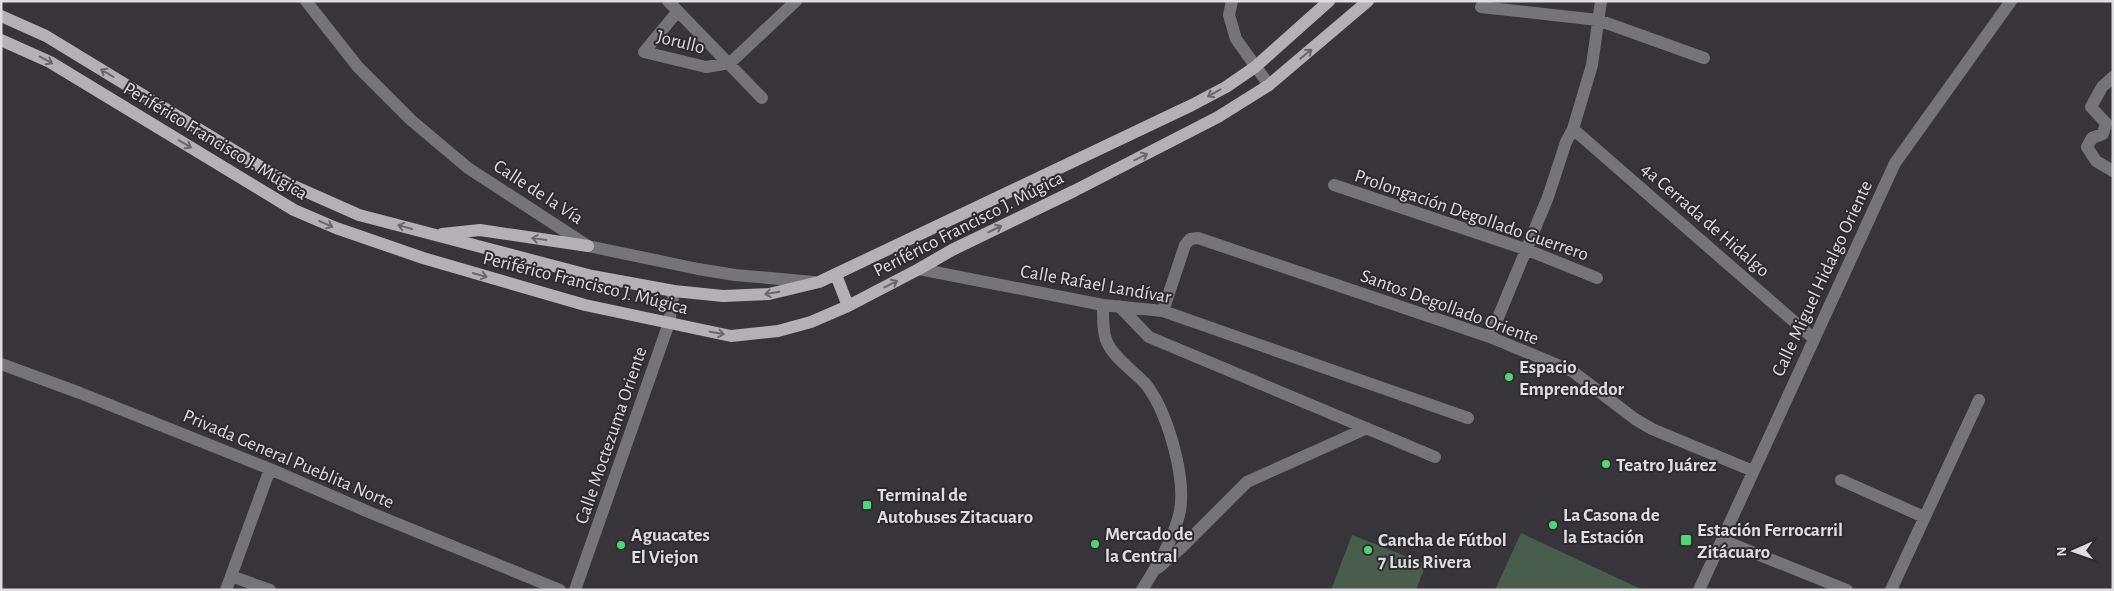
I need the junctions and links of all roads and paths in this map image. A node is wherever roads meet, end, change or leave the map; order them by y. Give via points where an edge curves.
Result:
1 (306, 1) edge
2 (668, 1) edge
3 (796, 1) edge
4 (1232, 1) edge
5 (1329, 1) edge
6 (1368, 1) edge
7 (1602, 1) edge
8 (2011, 1) edge
9 (1481, 7) dead end
10 (678, 12) junction
11 (1, 16) edge
12 (1598, 20) junction
13 (1, 40) edge
14 (1704, 58) dead end
15 (730, 63) junction
16 (1255, 67) junction
17 (2113, 77) edge
18 (1268, 85) junction
19 (762, 98) dead end
20 (1574, 129) junction
21 (2113, 171) edge
22 (1334, 185) dead end
23 (433, 235) junction
24 (588, 246) junction
25 (1525, 249) junction
26 (919, 269) junction
27 (836, 275) junction
28 (1597, 278) dead end
29 (819, 282) junction
30 (674, 291) junction
31 (1103, 305) junction
32 (848, 306) junction
33 (1119, 306) junction
34 (1163, 311) junction
35 (670, 323) junction
36 (1490, 337) junction
37 (1813, 338) junction
38 (1, 364) edge
39 (1979, 400) dead end
40 (1468, 418) dead end
41 (1367, 428) junction
42 (1435, 457) dead end
43 (270, 468) junction
44 (1753, 471) junction
45 (1841, 480) dead end
46 (1924, 517) junction
47 (1722, 540) junction
48 (1154, 571) junction
49 (231, 576) junction
50 (226, 590) edge
51 (270, 590) edge
52 (560, 590) edge
53 (575, 590) edge
54 (1142, 590) edge
55 (1699, 590) edge
56 (1847, 590) edge
57 (1891, 590) edge

1 - 24 street, Calle de la Vía via 358,68 411,120 468,168
2 - 10 street
3 - 15 street
4 - 16 street via 1229,15 1236,39
5 - 16 main road, Periférico Francisco J. Múgica
18 -> 6 main road, Periférico Francisco J. Múgica
7 - 12 street
8 - 37 street, Calle Miguel Hidalgo Oriente via 1895,163
9 - 12 street
10 - 15 street
10 - 15 street, Jorullo via 644,52 706,67
23 -> 11 main road, Periférico Francisco J. Múgica via 359,215 289,184 46,36
12 - 14 street
12 - 20 street via 1592,65
13 -> 35 main road, Periférico Francisco J. Múgica via 50,62 294,210 336,228 424,258 584,305
15 - 19 street
16 - 18 street
16 -> 27 main road, Periférico Francisco J. Múgica via 1192,105
17 - 21 street via 2102,87 2091,107 2106,123 2102,134 2092,138 2087,147 2096,161
26 -> 18 main road, Periférico Francisco J. Múgica via 1198,127
20 - 25 street
20 - 37 street, 4a Cerrada de Hidalgo
22 - 25 street, Prolongación Degollado Guerrero
24 -> 23 main road via 480,230
23 - 30 main road, Periférico Francisco J. Múgica via 592,276
24 - 29 street, Calle de la Vía via 708,271
25 - 28 street, Prolongación Degollado Guerrero
25 - 36 street
26 - 31 street, Calle Rafael Landívar
32 -> 26 main road, Periférico Francisco J. Múgica
27 - 29 main road, Periférico Francisco J. Múgica
27 - 32 main road
29 -> 30 main road, Periférico Francisco J. Múgica via 769,294 722,296
30 - 35 street, Calle Moctezuma Oriente
31 - 33 street, Calle Rafael Landívar
31 - 48 street via 1103,333 1107,344 1113,354 1147,385 1162,409 1172,437 1180,483 1180,510
35 -> 32 main road, Periférico Francisco J. Múgica via 732,336 778,331
33 - 34 street, Calle Rafael Landívar
33 - 41 street via 1149,337
34 - 36 street, Santos Degollado Oriente via 1185,245 1190,239 1198,238
34 - 40 street, Calle Rafael Landívar
35 - 53 street, Calle Moctezuma Oriente
36 - 44 street, Santos Degollado Oriente via 1572,371 1652,429
37 - 44 street, Calle Miguel Hidalgo Oriente
38 - 43 street, Privada General Pueblita Norte
39 - 46 street
41 - 42 street
41 - 48 street via 1247,482
43 - 49 street
43 - 52 street, Privada General Pueblita Norte
44 - 47 street, Calle Miguel Hidalgo Oriente
45 - 46 street
46 - 57 street
47 - 55 street, Calle Miguel Hidalgo Oriente
47 - 56 street
48 - 54 street
49 - 50 street
49 - 51 street

